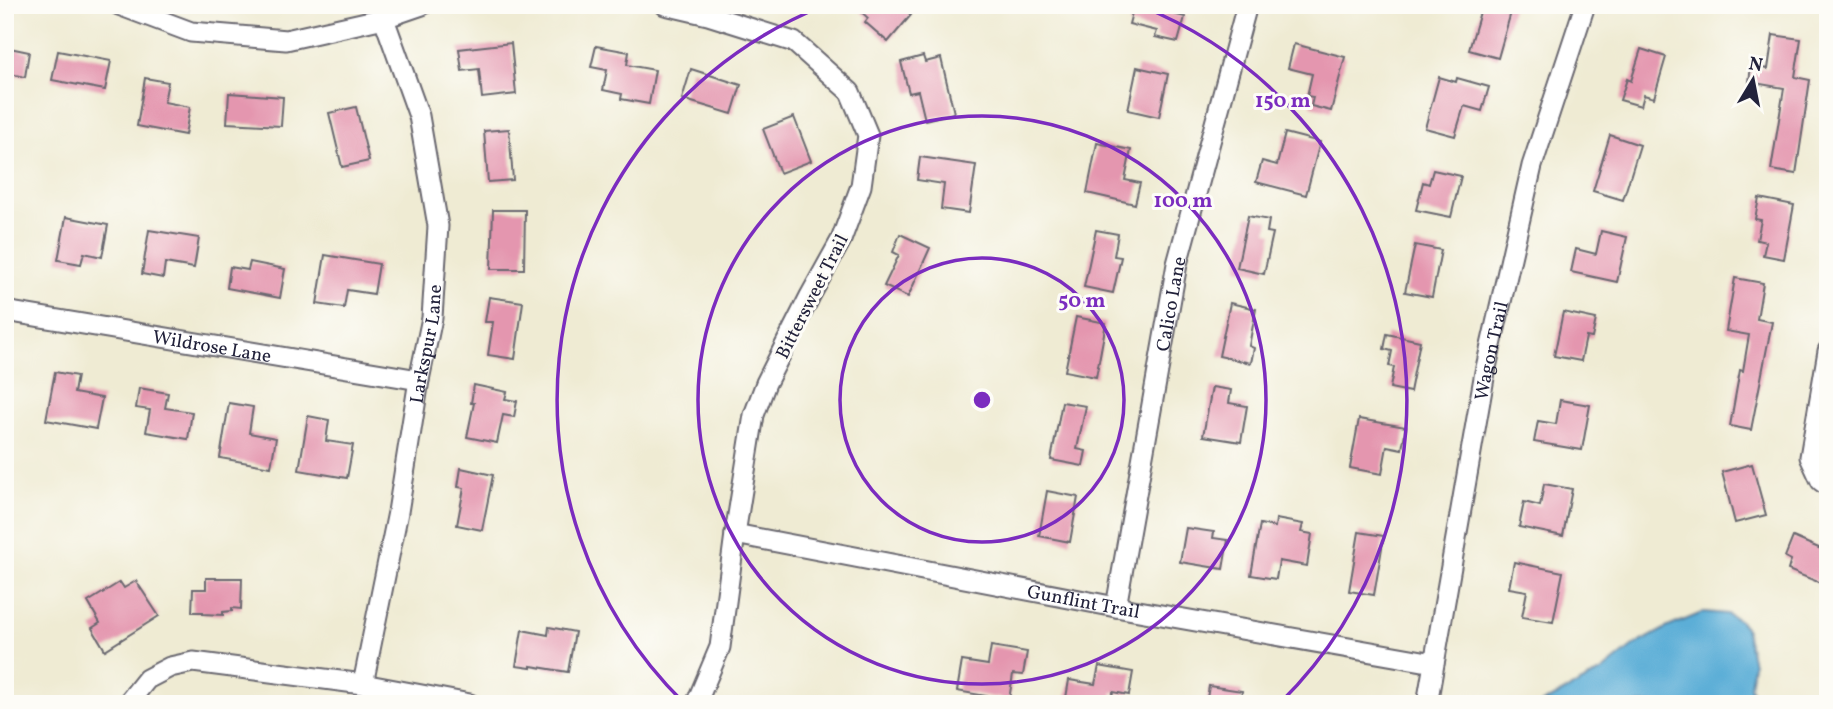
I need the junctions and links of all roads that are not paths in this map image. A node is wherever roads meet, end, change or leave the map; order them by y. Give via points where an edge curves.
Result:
1 (119, 5) edge
2 (422, 5) edge
3 (665, 5) edge
4 (1247, 5) edge
5 (1585, 5) edge
6 (710, 10) edge
7 (382, 11) edge
8 (5, 311) edge
9 (1828, 351) edge
10 (419, 380) junction
11 (1828, 486) edge
12 (735, 534) junction
13 (1116, 607) junction
14 (1434, 663) junction
15 (363, 684) junction
16 (127, 704) edge
17 (470, 704) edge
18 (696, 704) edge
19 (1427, 704) edge

1 - 7 street via 191,32 286,40
2 - 7 street
3 - 6 street, Bittersweet Trail
4 - 13 street, Calico Lane via 1177,264
5 - 14 street, Wagon Trail via 1532,166 1485,372
6 - 12 street, Bittersweet Trail via 794,42 850,92 868,135 861,186 841,240 772,370 754,415
7 - 10 street, Larkspur Lane via 419,116 438,226 432,318
8 - 10 street, Wildrose Lane
9 - 11 street via 1810,457
10 - 15 street, Larkspur Lane
12 - 13 street, Gunflint Trail
12 - 18 street, Bittersweet Trail via 720,647
13 - 14 street, Gunflint Trail
14 - 19 street, Wagon Trail
15 - 16 street via 192,662 147,679
15 - 17 street

